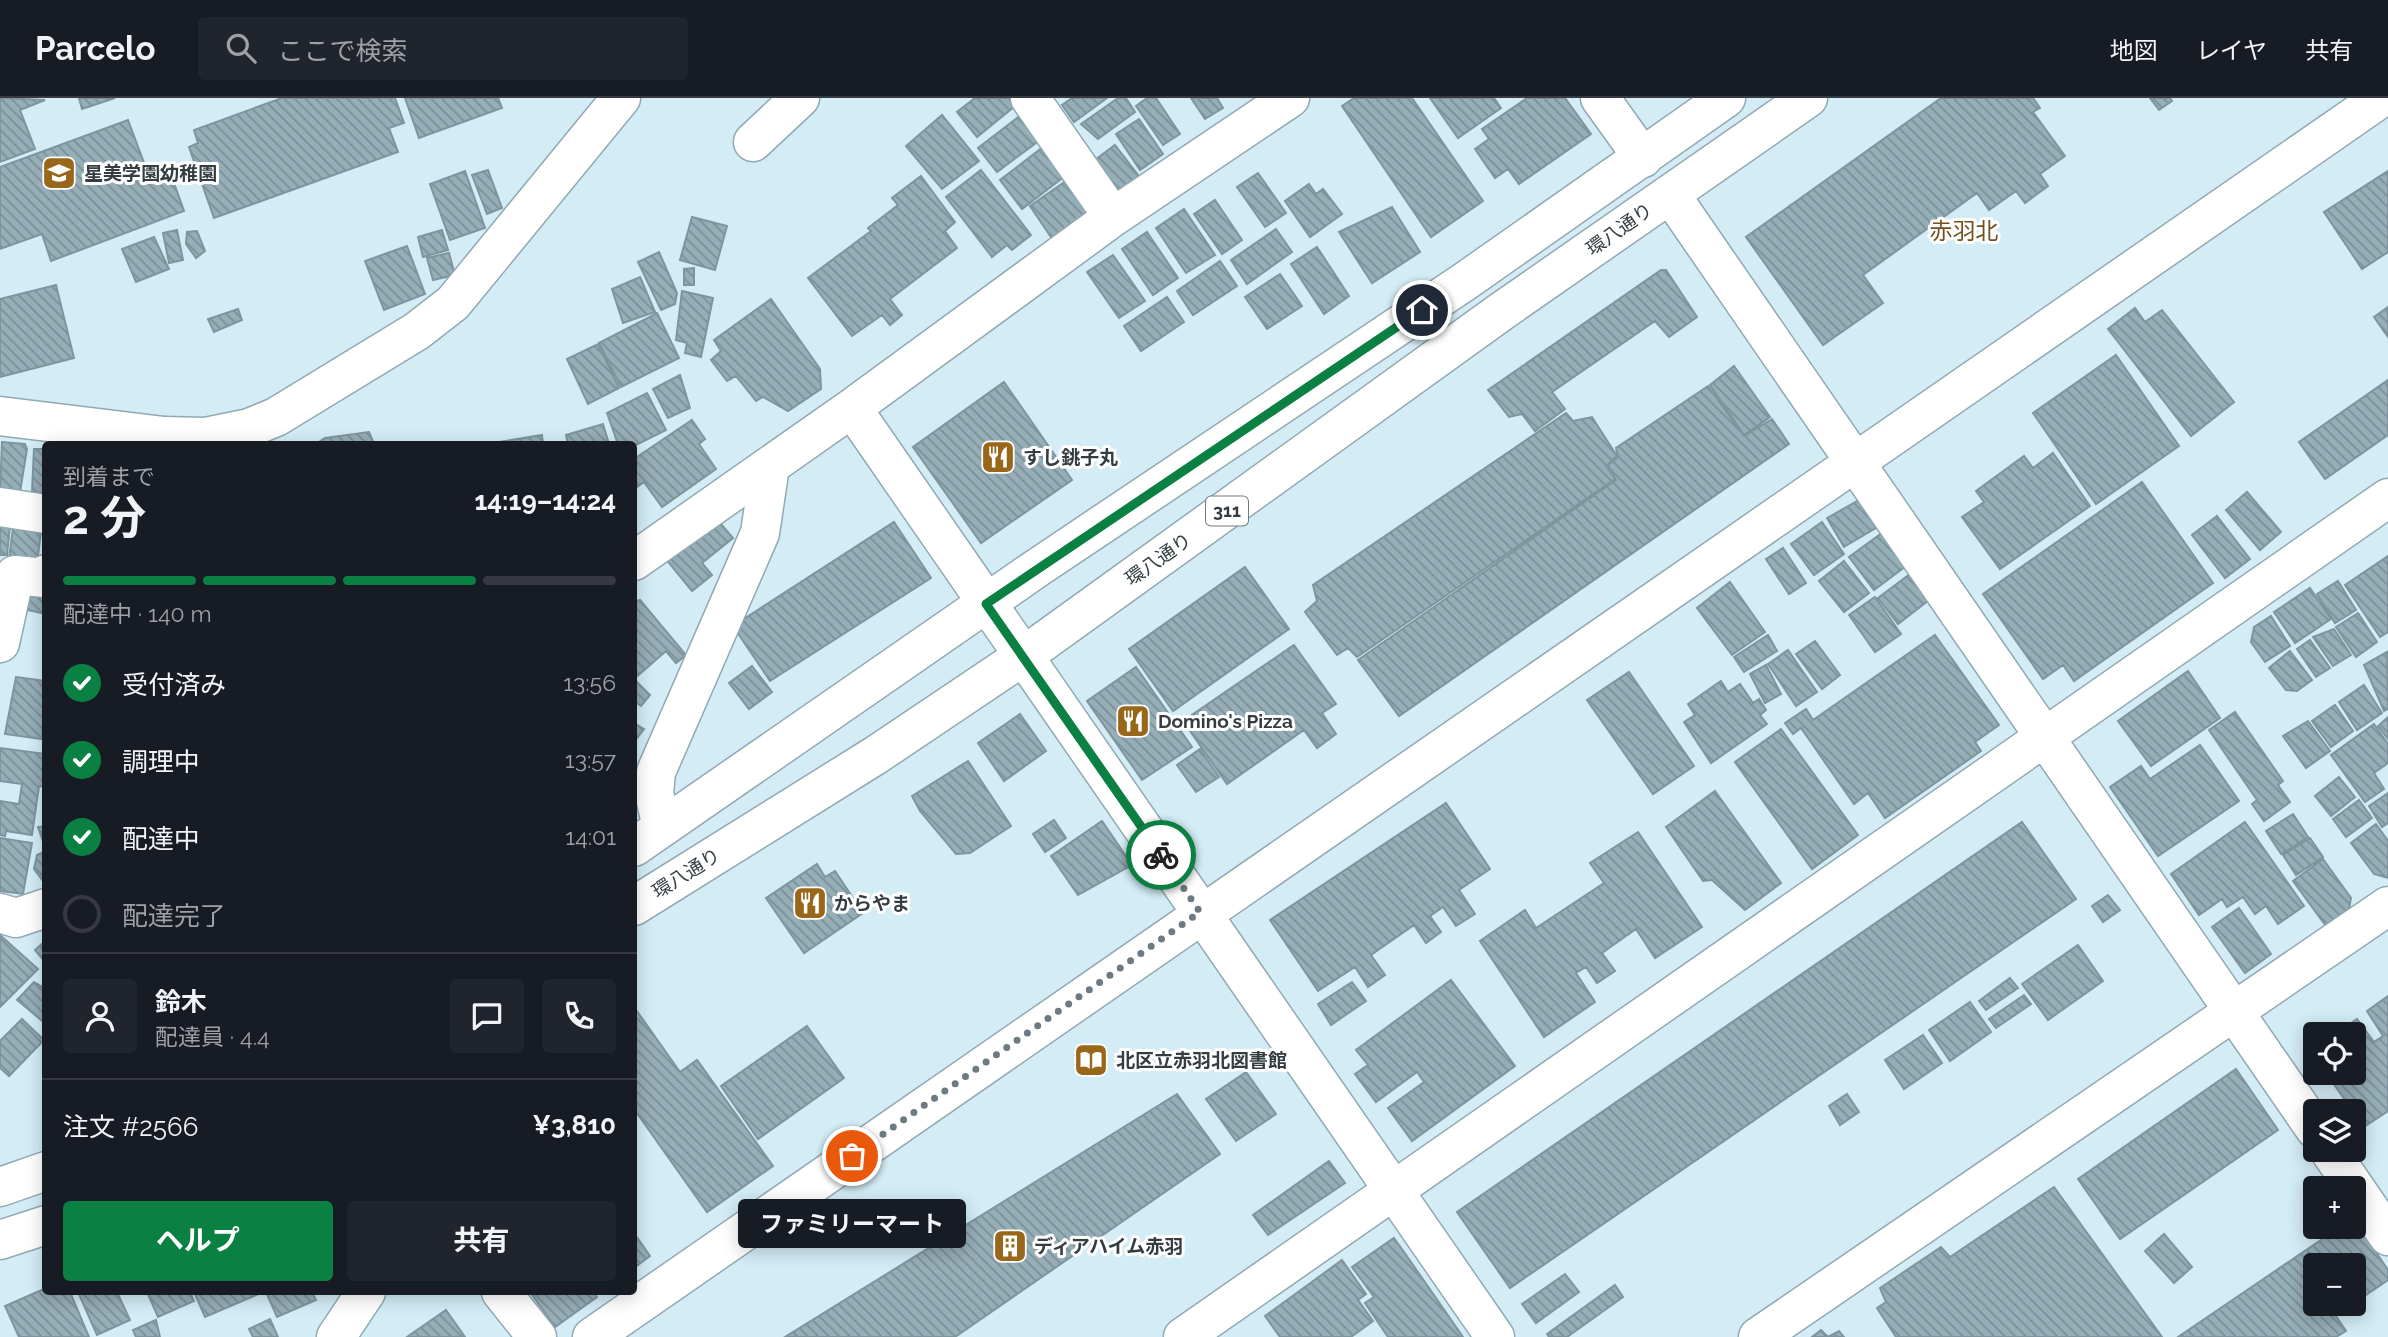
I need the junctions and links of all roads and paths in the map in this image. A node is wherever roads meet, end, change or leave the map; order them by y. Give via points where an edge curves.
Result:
1 (621, 98) edge
2 (800, 98) edge
3 (1030, 98) edge
4 (1290, 98) edge
5 (1600, 98) edge
6 (1726, 98) edge
7 (1808, 98) edge
8 (2381, 98) edge
9 (753, 142) dead end
10 (1643, 158) junction
11 (1670, 194) junction
12 (1113, 217) junction
13 (852, 408) junction
14 (0, 416) edge
15 (1857, 463) junction
16 (770, 466) junction
17 (2388, 498) edge
18 (0, 507) edge
19 (42, 513) edge
20 (637, 559) edge
21 (42, 578) edge
22 (986, 604) junction
23 (0, 643) edge
24 (1022, 657) junction
25 (2045, 736) junction
26 (648, 837) edge
27 (637, 904) edge
28 (2388, 906) edge
29 (42, 909) edge
30 (1200, 912) junction
31 (0, 913) edge
32 (2235, 1010) junction
33 (2303, 1111) edge
34 (2337, 1162) edge
35 (42, 1172) edge
36 (0, 1187) edge
37 (1391, 1191) junction
38 (42, 1226) edge
39 (2388, 1236) edge
40 (0, 1240) edge
41 (364, 1295) edge
42 (503, 1295) edge
43 (336, 1337) edge
44 (537, 1337) edge
45 (592, 1337) edge
46 (1183, 1337) edge
47 (1494, 1337) edge
48 (1758, 1337) edge

1 - 14 street via 453,303 417,331 276,416 249,428 205,437
2 - 9 street
3 - 12 street
4 - 12 street
5 - 10 street
6 - 10 street
7 - 11 street, 環八通り / 311
8 - 15 street
10 - 22 street
11 - 15 street
11 - 24 street, 環八通り / 311
12 - 13 street
13 - 16 street
13 - 22 street
15 - 25 street
15 - 30 street
16 - 20 street
16 - 26 street via 760,533 656,772
17 - 25 street
18 - 19 street
21 - 23 street via 15,575
22 - 24 street
22 - 26 street
24 - 27 street, 環八通り / 311 via 876,755
24 - 30 street
25 - 32 street
25 - 37 street
28 - 32 street
29 - 31 street via 16,918
30 - 37 street
30 - 45 street
32 - 33 street
32 - 48 street
34 - 39 street
35 - 36 street
37 - 46 street
37 - 47 street
38 - 40 street
41 - 43 street
42 - 44 street

